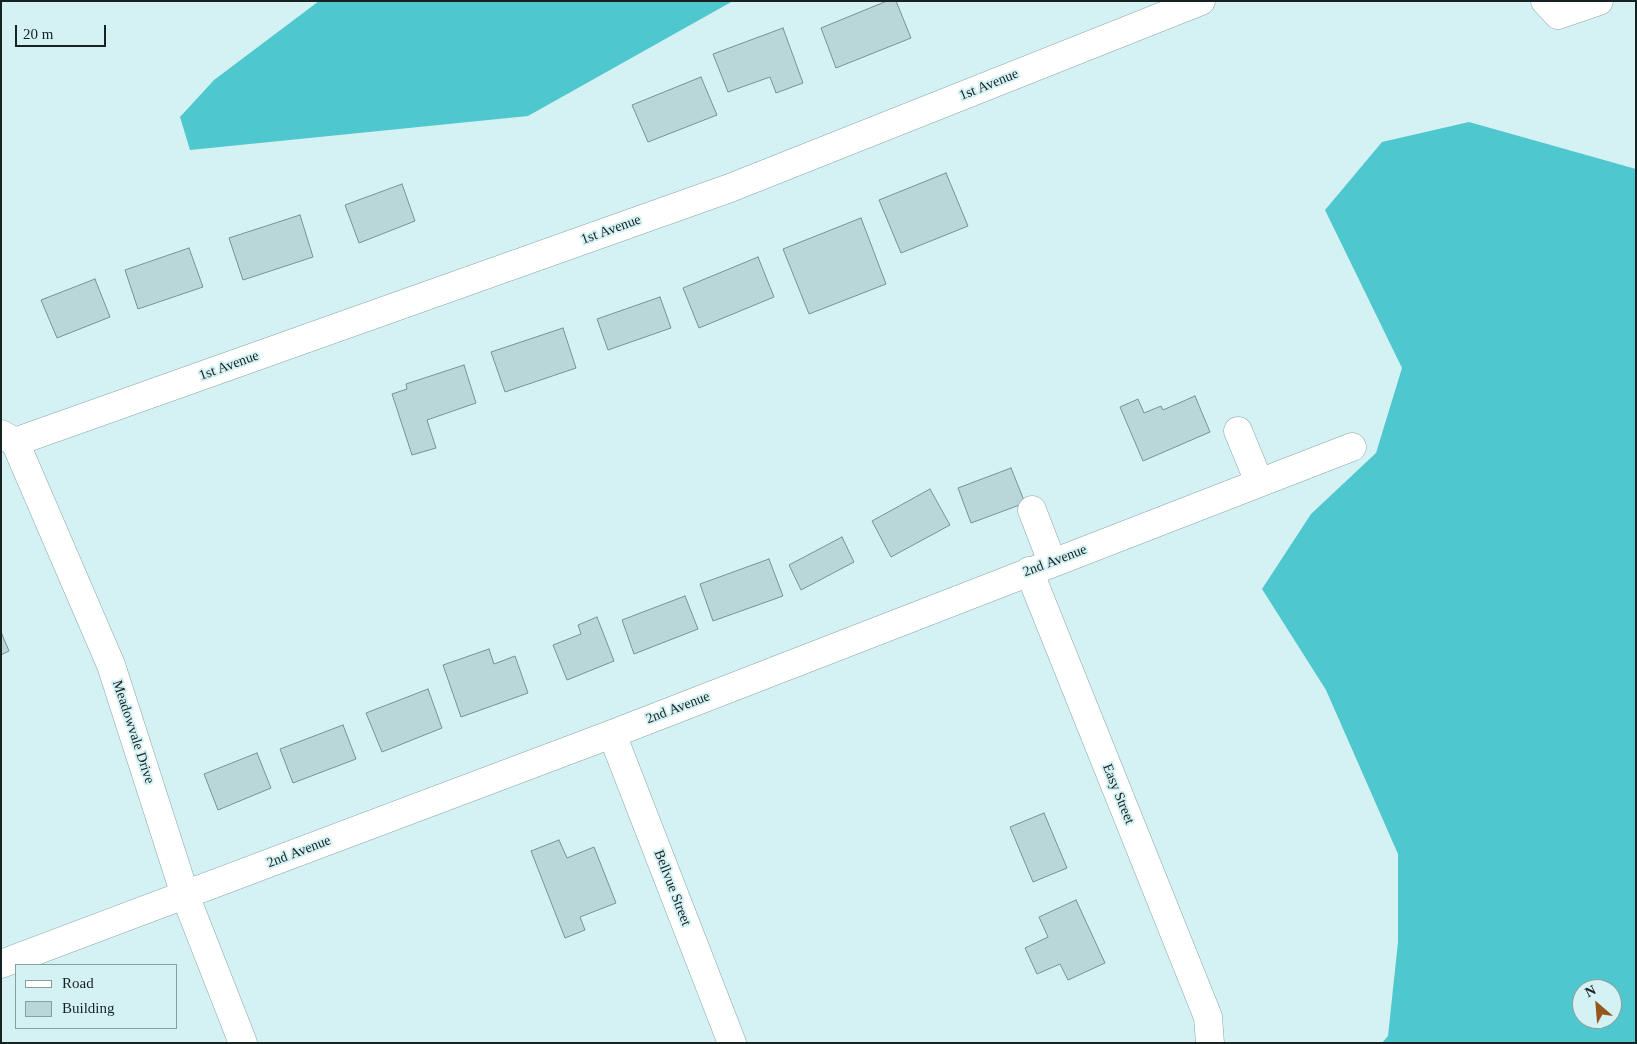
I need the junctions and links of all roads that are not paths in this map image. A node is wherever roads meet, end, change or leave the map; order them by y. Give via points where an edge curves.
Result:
1 (1201, 1) edge
2 (1545, 1) edge
3 (1599, 1) edge
4 (1238, 431) dead end
5 (8, 438) edge
6 (1352, 447) dead end
7 (1259, 482) junction
8 (1032, 510) dead end
9 (1041, 567) junction
10 (612, 734) junction
11 (185, 895) junction
12 (1, 964) edge
13 (1209, 1030) edge
14 (243, 1043) edge
15 (732, 1043) edge

1 - 5 street, 1st Avenue via 730,188
2 - 3 street via 1558,15
4 - 7 street
5 - 11 street, Meadowvale Drive via 111,665
6 - 7 street, 2nd Avenue
7 - 9 street, 2nd Avenue
8 - 9 street, Easy Street
9 - 10 street, 2nd Avenue
9 - 13 street, Easy Street
10 - 11 street, 2nd Avenue
10 - 15 street, Bellvue Street
11 - 12 street, 2nd Avenue
11 - 14 street, Meadowvale Drive

